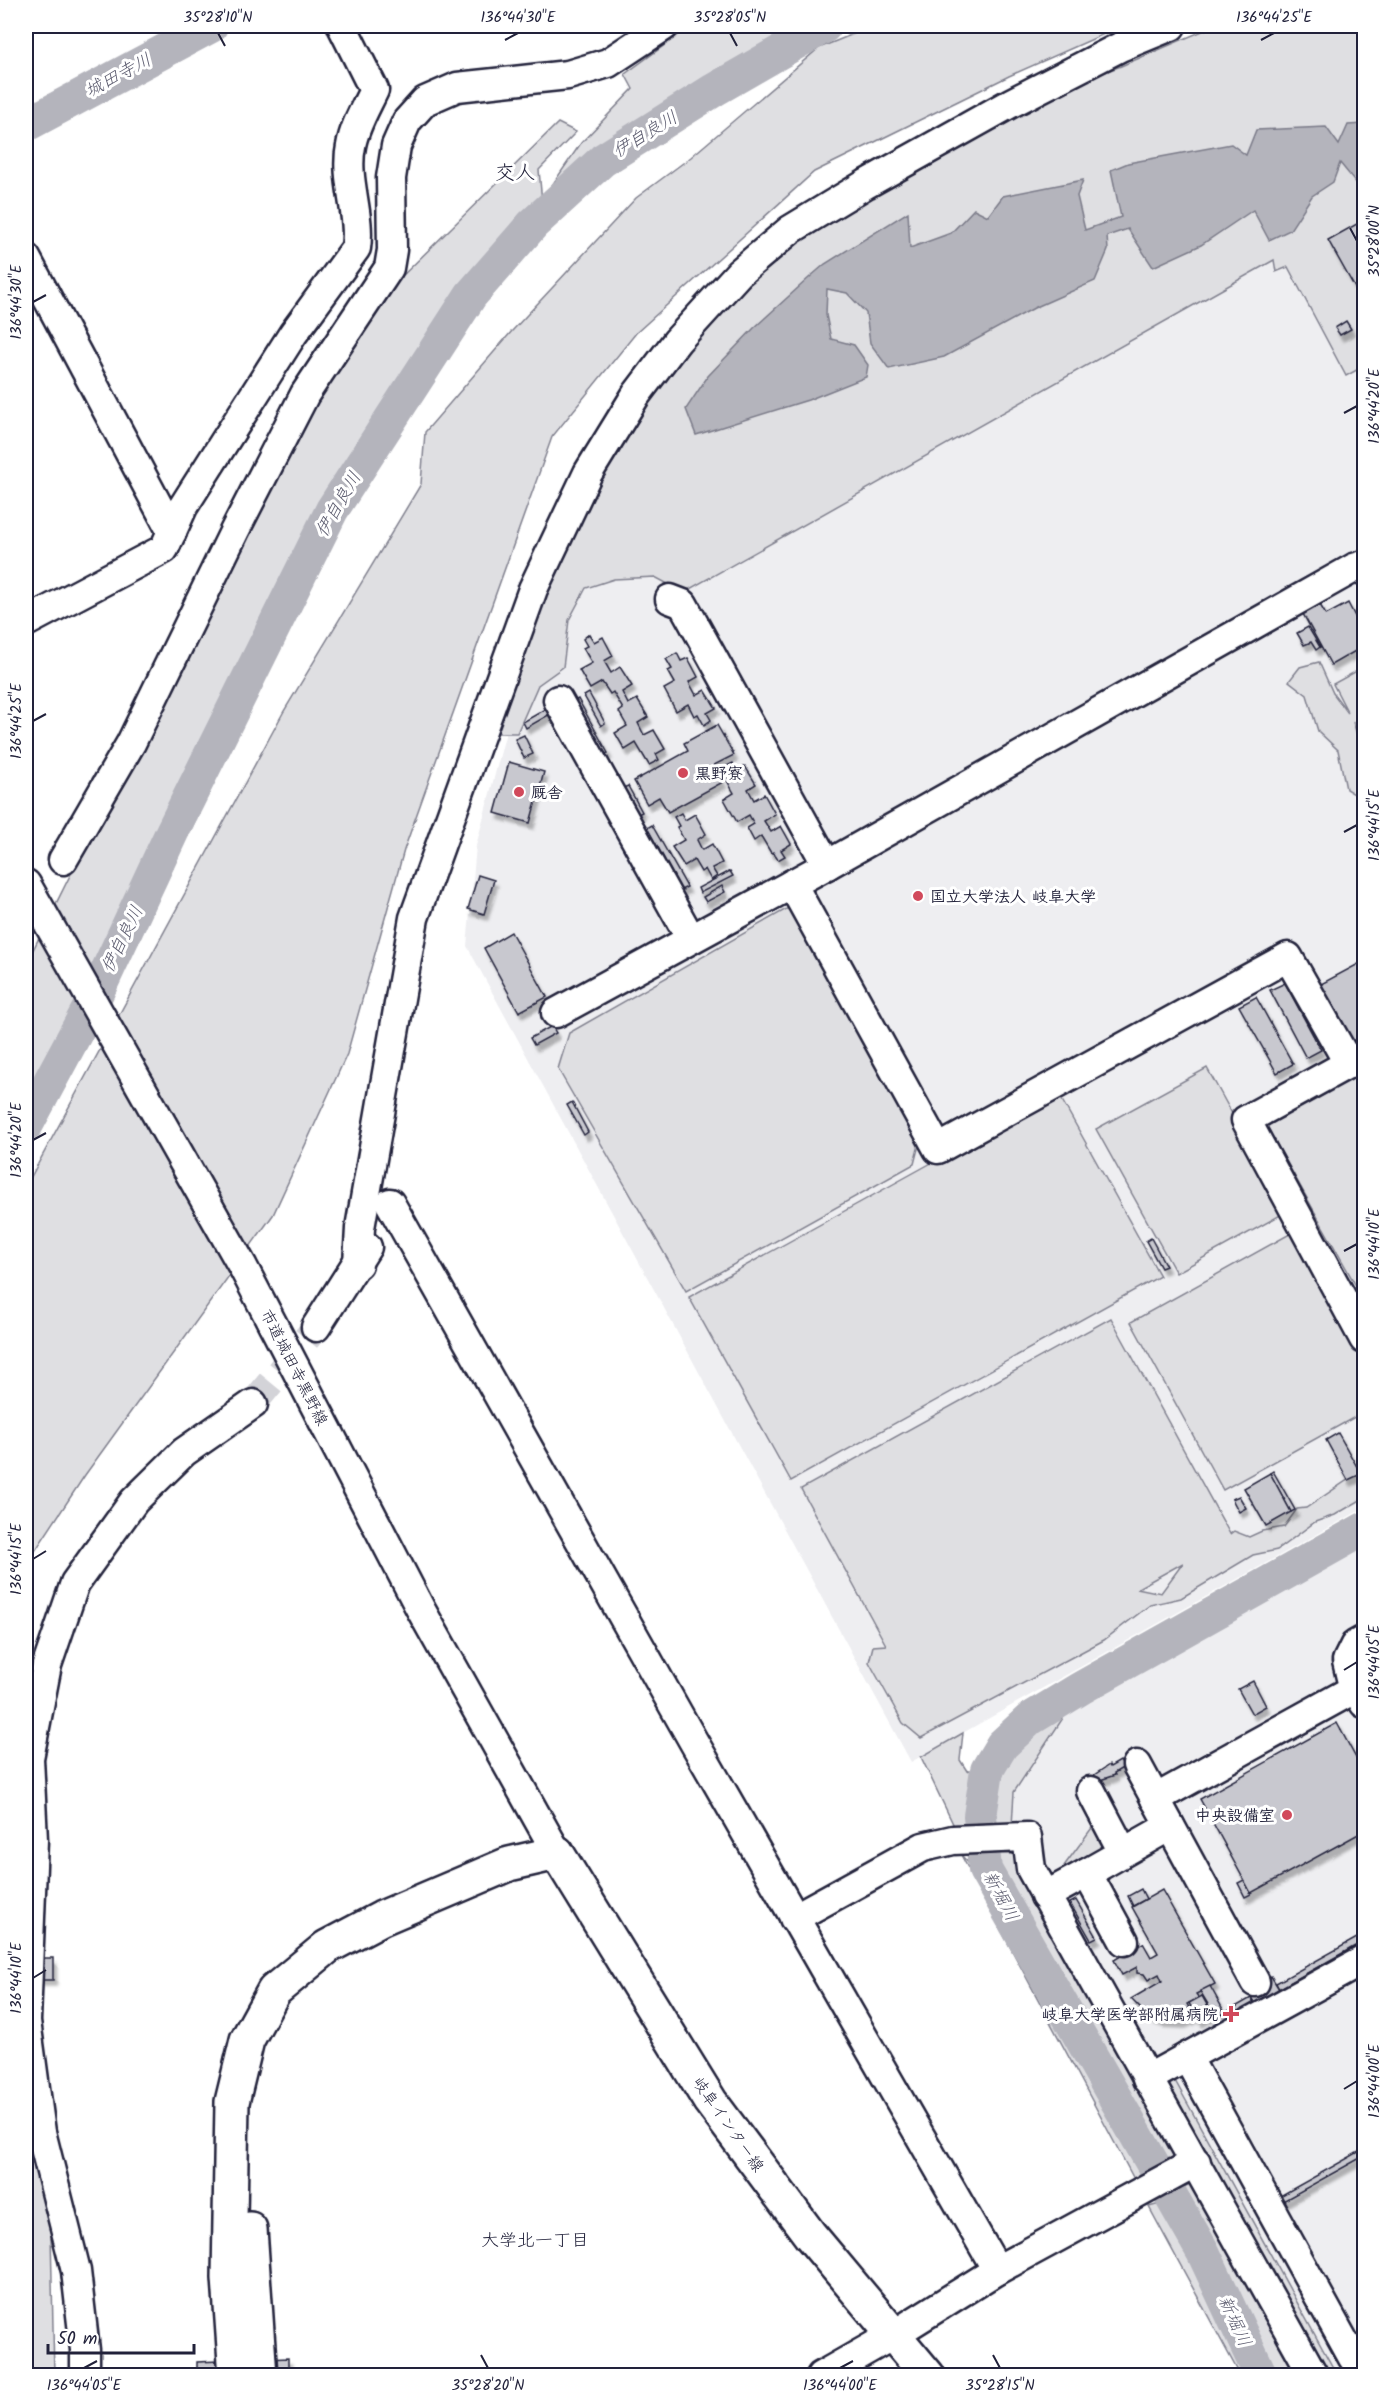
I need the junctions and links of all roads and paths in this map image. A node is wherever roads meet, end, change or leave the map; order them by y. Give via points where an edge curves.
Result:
1 (342, 26) edge
2 (664, 26) edge
3 (1171, 26) edge
4 (26, 258) edge
5 (172, 532) junction
6 (1365, 565) edge
7 (670, 599) dead end
8 (26, 622) edge
9 (558, 700) dead end
10 (63, 860) dead end
11 (826, 865) junction
12 (26, 884) edge
13 (792, 884) junction
14 (691, 939) junction
15 (556, 1014) dead end
16 (1357, 1059) edge
17 (358, 1264) junction
18 (316, 1327) tunnel mouth
19 (1365, 1339) edge
20 (253, 1404) tunnel mouth
21 (1365, 1640) edge
22 (1360, 1696) edge
23 (1137, 1765) dead end
24 (1091, 1791) dead end
25 (1155, 1799) junction
26 (1170, 1826) junction
27 (29, 1840) edge
28 (557, 1852) junction
29 (1123, 1852) junction
30 (1087, 1873) junction
31 (1045, 1896) junction
32 (794, 1918) junction
33 (1124, 1941) dead end
34 (1365, 1960) edge
35 (1264, 1997) junction
36 (1187, 2057) junction
37 (1148, 2079) junction
38 (1196, 2162) junction
39 (997, 2270) junction
40 (893, 2335) junction
41 (1365, 2358) edge
42 (85, 2376) edge
43 (236, 2376) edge
44 (260, 2376) edge
45 (821, 2376) edge
46 (928, 2376) edge
47 (1314, 2376) edge

1 - 5 street via 374,90 351,145 356,248 293,334 183,507
2 - 10 street via 608,63 568,75 457,87 425,101 407,121 396,146 391,178 389,268 305,393 131,743
3 - 17 street via 1120,47 1011,103 790,231 739,273 677,341 636,395 588,473 533,589 414,918 360,1228
4 - 5 street
5 - 8 street via 164,549
6 - 11 street
7 - 11 street via 683,604
9 - 14 street
11 - 13 street
12 - 28 street, 市道城田寺黒野線 via 243,1267 422,1610
13 - 14 street
13 - 16 street via 938,1149 1288,957
14 - 15 street
16 - 19 street via 1246,1120
17 - 18 street
17 - 32 street via 390,1203
20 - 27 street via 184,1452 134,1501 75,1583 47,1665 29,1758
21 - 22 street via 1355,1645 1347,1661 1350,1678
22 - 25 street
23 - 25 street
24 - 29 street
25 - 26 street
26 - 29 street
26 - 35 street
27 - 42 street via 26,2021 41,2132 76,2271 86,2350
28 - 40 main road, 岐阜インター線 via 710,2101 810,2235
28 - 43 main road via 509,1864 382,1918 327,1947 274,1991 246,2040 232,2103 229,2278
28 - 44 main road via 521,1880 336,1967 285,2012 265,2050 252,2108 248,2176
29 - 30 street
30 - 31 street
30 - 33 street
31 - 32 street via 1030,1869 1027,1837 953,1840 922,1847
31 - 37 street
32 - 39 street
34 - 35 street
35 - 36 street
36 - 37 street
36 - 41 street via 1353,2358
37 - 38 street
38 - 39 street
38 - 47 street
39 - 40 street
40 - 45 street
40 - 46 main road, 岐阜インター線

